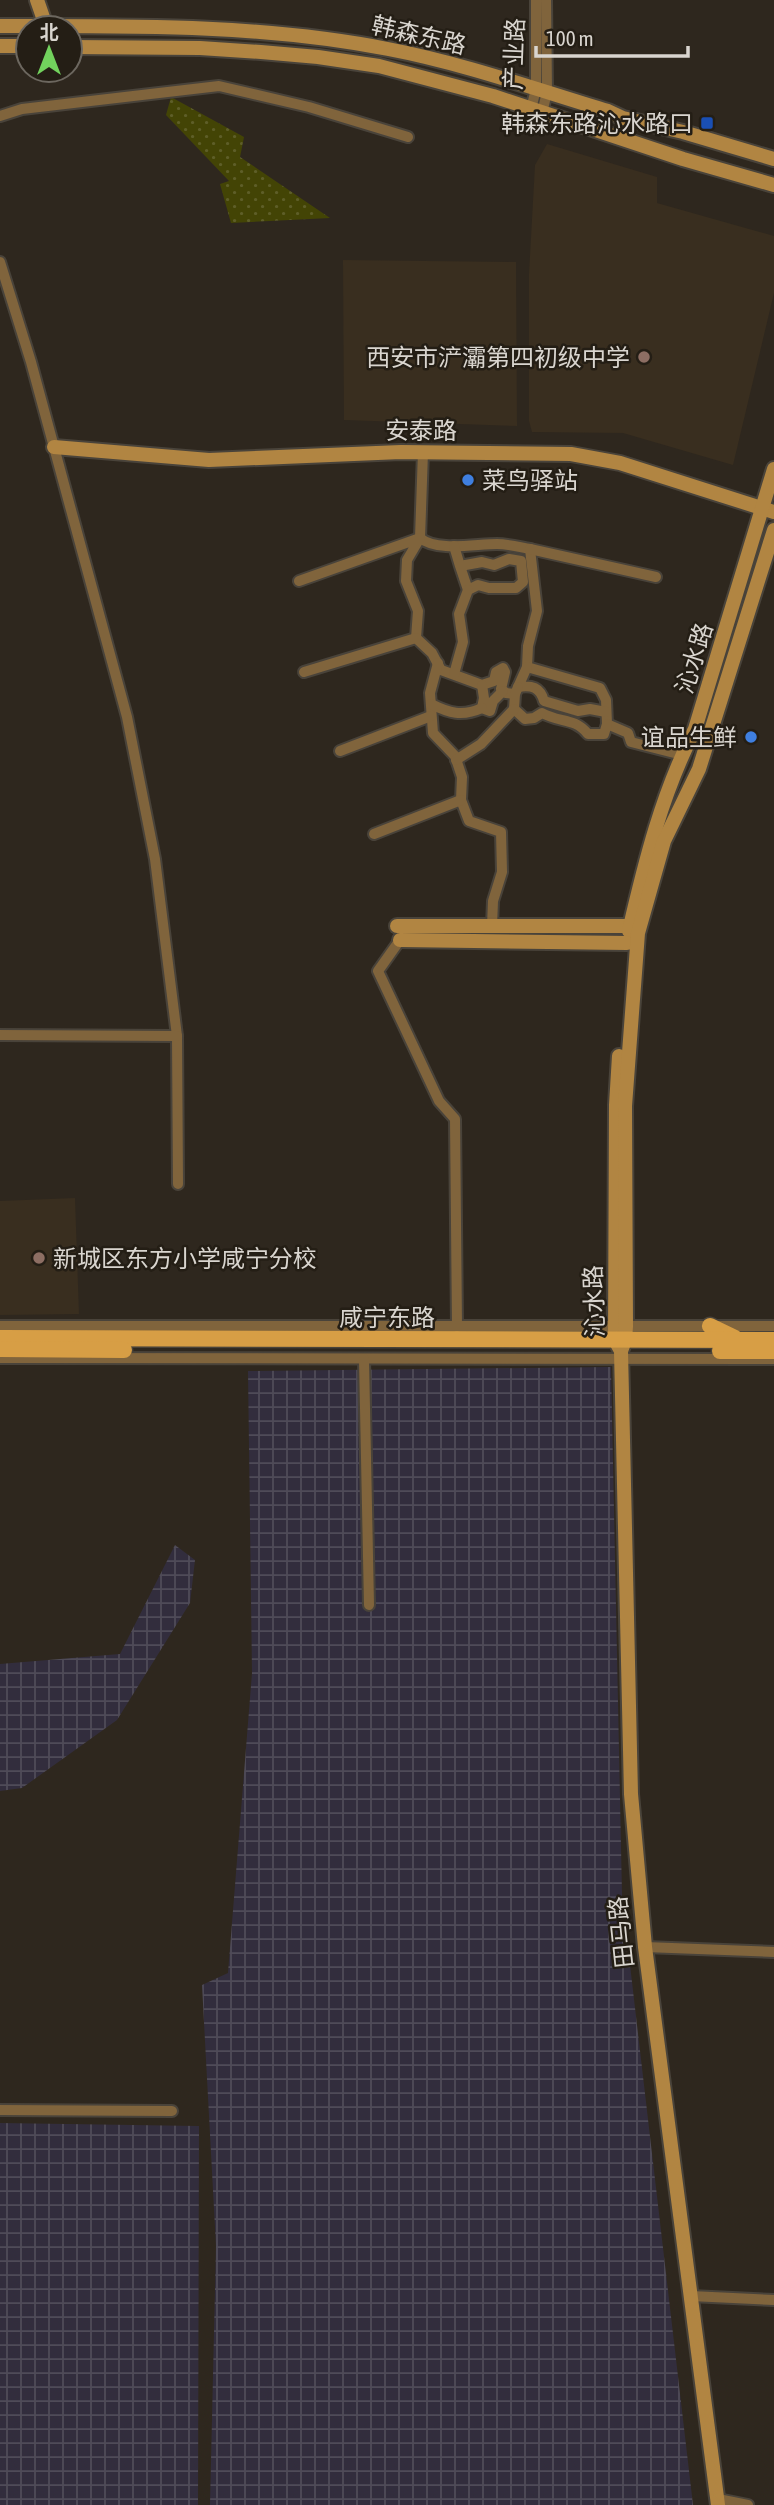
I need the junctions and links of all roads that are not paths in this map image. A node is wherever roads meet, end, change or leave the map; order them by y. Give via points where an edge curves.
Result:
1 (536, 0) edge
2 (547, 0) edge
3 (84, 26) edge
4 (84, 47) edge
5 (541, 91) junction
6 (537, 111) junction
7 (0, 116) edge
8 (408, 137) dead end
9 (774, 158) edge
10 (774, 187) edge
11 (0, 262) edge
12 (57, 447) junction
13 (423, 452) junction
14 (774, 469) edge
15 (768, 511) edge
16 (774, 530) edge
17 (420, 538) junction
18 (454, 546) junction
19 (530, 549) junction
20 (460, 566) junction
21 (656, 577) dead end
22 (299, 582) dead end
23 (468, 590) junction
24 (416, 638) junction
25 (438, 663) junction
26 (527, 667) junction
27 (304, 672) dead end
28 (454, 674) junction
29 (482, 685) junction
30 (512, 691) junction
31 (544, 701) junction
32 (482, 708) junction
33 (514, 709) junction
34 (431, 710) junction
35 (607, 712) junction
36 (542, 713) junction
37 (607, 724) junction
38 (340, 751) dead end
39 (682, 755) junction
40 (456, 760) junction
41 (461, 800) junction
42 (374, 834) dead end
43 (630, 926) junction
44 (399, 933) joint
45 (492, 934) junction
46 (627, 943) junction
47 (0, 1035) edge
48 (177, 1035) junction
49 (178, 1184) dead end
50 (0, 1326) edge
51 (457, 1326) junction
52 (710, 1326) junction
53 (774, 1326) edge
54 (0, 1338) edge
55 (621, 1340) junction
56 (740, 1340) junction
57 (774, 1340) edge
58 (0, 1349) edge
59 (774, 1351) edge
60 (0, 1358) edge
61 (364, 1359) junction
62 (774, 1359) edge
63 (369, 1605) dead end
64 (645, 1947) junction
65 (774, 1952) edge
66 (0, 2110) edge
67 (172, 2111) dead end
68 (691, 2297) junction
69 (774, 2300) edge
70 (718, 2502) edge
71 (748, 2505) edge

1 - 5 street, 产业路
2 - 5 street, 产业路
3 - 5 main road, 韩森东路 via 240,30 332,40 438,59
4 - 6 main road, 韩森东路 via 200,48 318,57 379,66
5 - 6 street, 产业路
5 - 9 main road, 韩森东路
6 - 10 main road, 韩森东路
7 - 8 street via 22,109 219,86
11 - 12 street
12 - 13 main road, 安泰路 via 209,460
12 - 48 street via 127,717 155,859
13 - 15 main road, 安泰路 via 571,454 620,463
13 - 17 street
14 - 15 main road, 沁水路
15 - 39 main road, 沁水路 via 695,729
16 - 55 main road, 沁水路 via 699,769 664,841 638,933 625,1106
17 - 18 street via 428,544
17 - 22 street
17 - 24 street via 407,560 405,581 418,611
18 - 19 street via 499,544
18 - 20 street
19 - 21 street
19 - 26 street via 537,611
20 - 23 street
20 - 23 street via 521,561 523,582 516,588 478,584
23 - 28 street via 459,614 463,642
24 - 25 street
24 - 27 street
25 - 28 street via 441,670
25 - 34 street
26 - 30 street
26 - 35 street via 600,688
28 - 29 street
29 - 30 street via 494,681 503,668 501,689
29 - 32 street
30 - 31 street via 535,687
30 - 32 street via 493,701 490,711
30 - 33 street
31 - 35 street
31 - 36 street
32 - 34 street via 468,714
33 - 36 street via 525,719
33 - 40 street via 481,744
34 - 38 street
34 - 40 street via 433,733
35 - 37 street
36 - 37 street via 578,724 588,734 604,734
37 - 39 street via 628,733 631,742
39 - 43 main road, 沁水路 via 652,835
40 - 41 street via 462,777
41 - 42 street
41 - 45 street via 469,821 501,832 502,872 493,901
43 - 45 main road
43 - 46 main road, 沁水路
44 - 45 main road
44 - 51 street via 378,971 439,1101 455,1119
45 - 46 main road
46 - 55 main road, 沁水路 via 616,1105
47 - 48 street
48 - 49 street
50 - 51 street
51 - 55 street
52 - 53 street
52 - 55 street
52 - 56 main road
54 - 55 main road, 咸宁东路
55 - 56 main road, 咸宁东路
55 - 58 main road, 咸宁东路
55 - 59 main road, 咸宁东路
55 - 61 street
55 - 62 street
55 - 64 main road, 田马路 via 631,1794
56 - 57 main road, 咸宁东路
60 - 61 street
61 - 63 street
64 - 65 street
64 - 68 main road, 田马路
66 - 67 street
68 - 69 street
68 - 70 main road, 田马路
70 - 71 street

